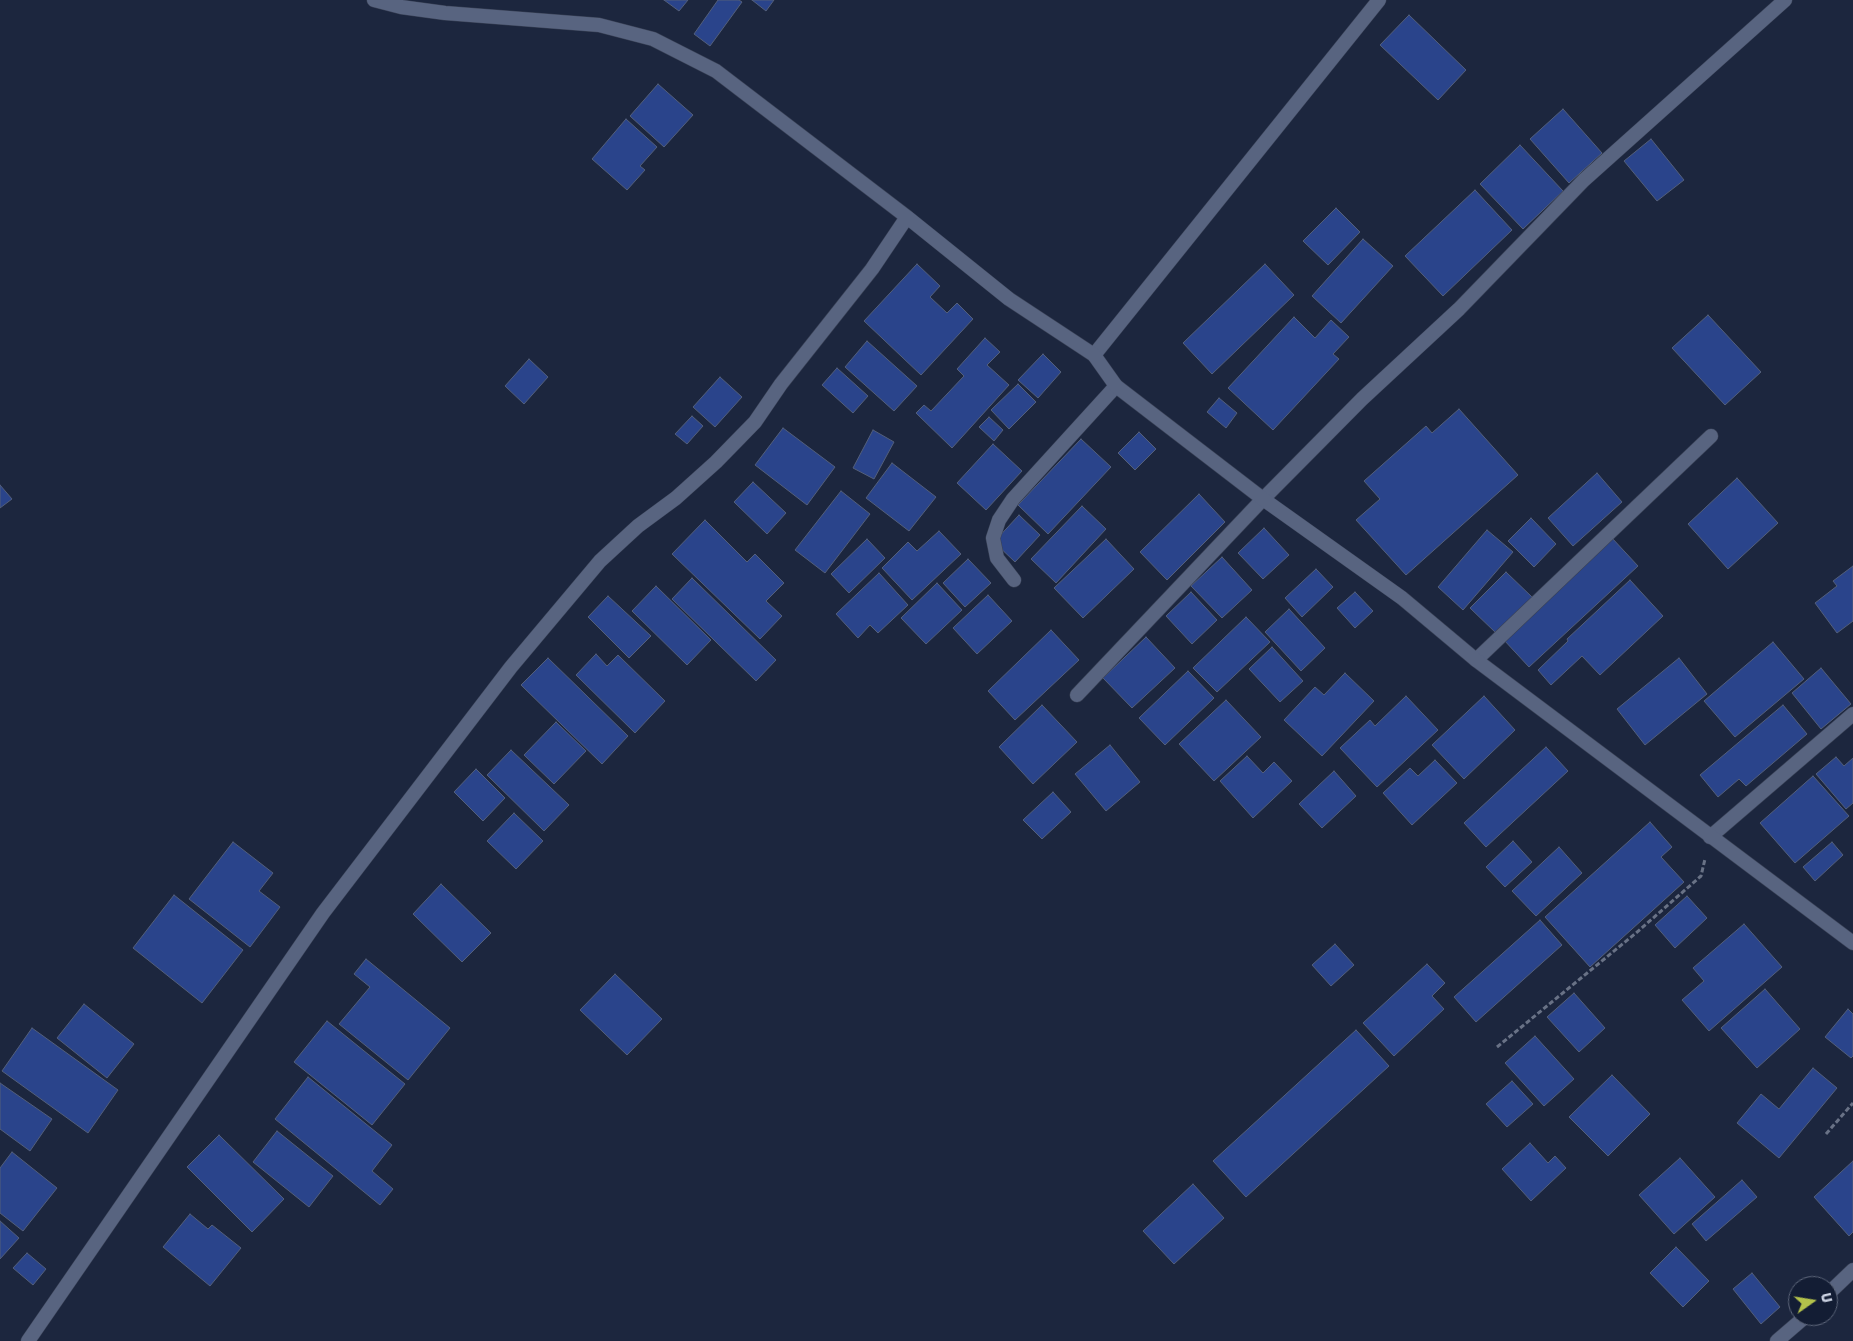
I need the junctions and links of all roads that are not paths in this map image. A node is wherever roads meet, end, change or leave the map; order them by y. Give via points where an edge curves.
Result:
1 (374, 0) edge
2 (1379, 0) edge
3 (1786, 0) edge
4 (907, 218) junction
5 (1094, 355) junction
6 (1116, 386) junction
7 (1711, 436) dead end
8 (1263, 499) junction
9 (1014, 580) dead end
10 (1476, 660) junction
11 (1077, 696) dead end
12 (1853, 714) edge
13 (1710, 837) junction
14 (1853, 943) edge
15 (1853, 1270) edge
16 (1838, 1284) edge
17 (1794, 1326) edge
18 (28, 1341) edge
19 (1777, 1341) edge

1 - 4 street via 445,14 599,25 653,39 716,71
2 - 5 street
3 - 8 street via 1584,180 1458,309 1362,399
4 - 5 street via 1009,299
4 - 18 street via 755,422 676,498 638,526 600,561 511,667 323,913
5 - 6 street
6 - 8 street
6 - 9 street via 1013,498 999,520 993,538 997,558
7 - 10 street
8 - 10 street via 1402,598
8 - 11 street
10 - 13 street
12 - 13 street
13 - 14 street
15 - 16 street
17 - 19 street

